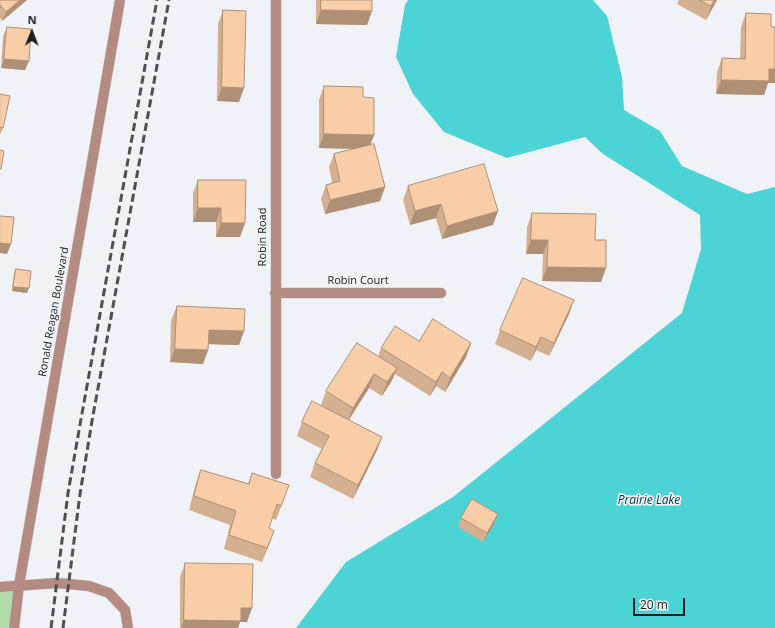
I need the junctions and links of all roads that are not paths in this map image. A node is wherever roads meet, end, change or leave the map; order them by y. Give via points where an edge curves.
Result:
1 (120, 0) edge
2 (276, 0) edge
3 (275, 293) junction
4 (441, 293) dead end
5 (276, 474) dead end
6 (19, 585) junction
7 (0, 587) edge
8 (14, 628) edge
9 (128, 628) edge

1 - 6 street, Ronald Reagan Boulevard
2 - 3 street, Robin Road
3 - 4 street, Robin Court
3 - 5 street, Robin Road
6 - 7 street
6 - 8 street, Ronald Reagan Boulevard
6 - 9 street via 63,583 89,586 109,592 125,610

